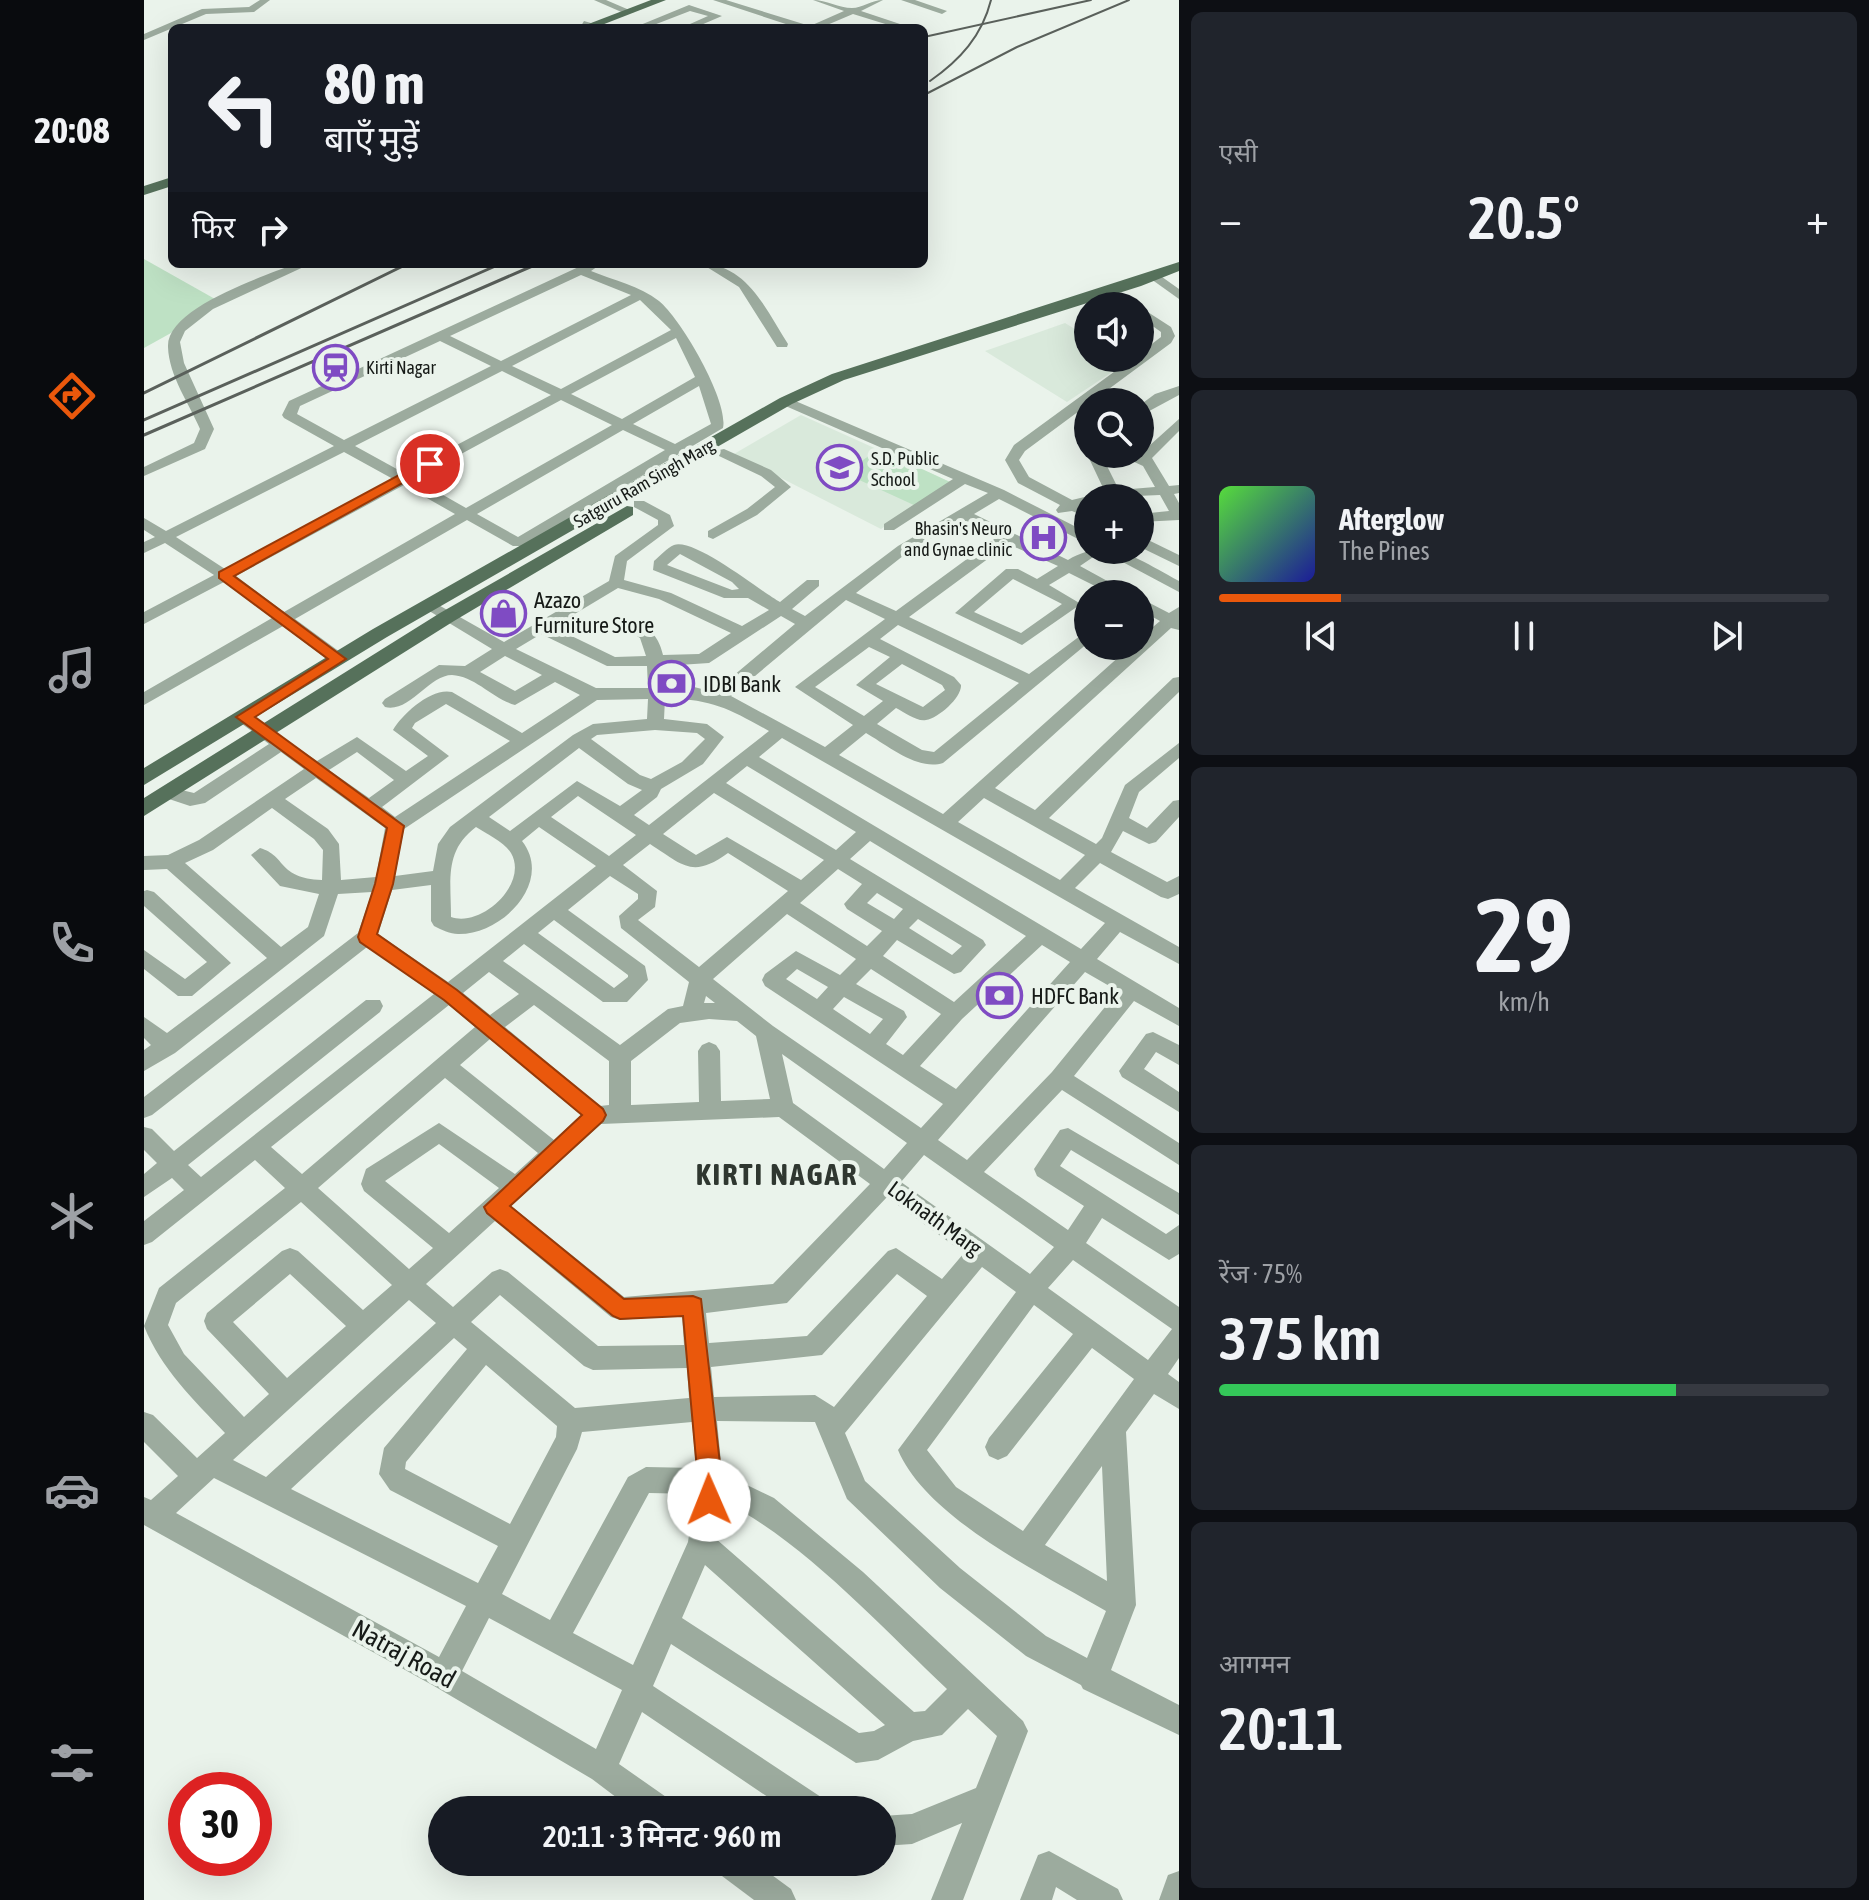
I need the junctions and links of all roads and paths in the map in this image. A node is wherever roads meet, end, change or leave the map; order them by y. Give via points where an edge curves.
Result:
1 (648, 0) edge
2 (661, 0) edge
3 (717, 0) edge
4 (817, 0) edge
5 (879, 0) edge
6 (905, 0) edge
7 (605, 1) edge
8 (263, 3) edge
9 (740, 7) junction
10 (630, 9) junction
11 (852, 11) junction
12 (942, 11) dead end
13 (717, 16) junction
14 (174, 24) edge
15 (589, 24) edge
16 (592, 24) edge
17 (648, 24) edge
18 (700, 24) edge
19 (797, 24) edge
20 (820, 24) edge
21 (895, 24) dead end
22 (168, 27) edge
23 (144, 37) edge
24 (168, 179) edge
25 (144, 188) edge
26 (1179, 266) edge
27 (295, 268) edge
28 (587, 268) edge
29 (715, 268) edge
30 (581, 271) junction
31 (1179, 276) edge
32 (1159, 280) junction
33 (1141, 292) edge
34 (1179, 295) edge
35 (638, 296) junction
36 (1074, 312) edge
37 (1154, 322) edge
38 (677, 332) junction
39 (442, 337) junction
40 (782, 344) dead end
41 (1154, 349) edge
42 (502, 365) junction
43 (1122, 372) edge
44 (702, 379) junction
45 (1179, 390) edge
46 (561, 394) junction
47 (1160, 397) junction
48 (1154, 402) edge
49 (794, 404) junction
50 (1179, 404) edge
51 (1179, 423) edge
52 (620, 425) junction
53 (214, 428) junction
54 (346, 444) junction
55 (1154, 448) edge
56 (676, 450) junction
57 (724, 453) junction
58 (1151, 468) edge
59 (144, 472) edge
60 (404, 478) junction
61 (964, 478) junction
62 (144, 479) edge
63 (1171, 490) edge
64 (999, 493) junction
65 (1074, 503) edge
66 (639, 504) junction
67 (1070, 505) junction
68 (1074, 507) edge
69 (466, 513) junction
70 (963, 514) junction
71 (1179, 515) edge
72 (1154, 517) edge
73 (1052, 519) junction
74 (144, 523) edge
75 (889, 527) dead end
76 (1074, 531) edge
77 (713, 534) dead end
78 (166, 538) junction
79 (1010, 538) junction
80 (523, 546) junction
81 (144, 548) edge
82 (1154, 548) edge
83 (1179, 561) edge
84 (1074, 563) edge
85 (1135, 564) edge
86 (1070, 565) junction
87 (224, 575) junction
88 (1097, 580) edge
89 (616, 583) junction
90 (813, 583) dead end
91 (1040, 584) junction
92 (1179, 587) edge
93 (751, 593) junction
94 (844, 593) junction
95 (429, 606) junction
96 (782, 609) junction
97 (1154, 609) edge
98 (447, 617) junction
99 (901, 618) junction
100 (144, 619) edge
101 (283, 619) junction
102 (1176, 619) edge
103 (625, 623) dead end
104 (806, 623) junction
105 (540, 627) junction
106 (737, 636) junction
107 (871, 641) junction
108 (1074, 647) edge
109 (502, 648) junction
110 (901, 657) junction
111 (338, 659) junction
112 (653, 663) junction
113 (468, 672) junction
114 (554, 675) junction
115 (1031, 682) junction
116 (1179, 682) edge
117 (593, 694) junction
118 (657, 694) junction
119 (719, 697) junction
120 (144, 699) edge
121 (893, 702) junction
122 (391, 703) dead end
123 (244, 717) junction
124 (655, 724) junction
125 (864, 725) junction
126 (782, 729) junction
127 (274, 738) junction
128 (579, 739) junction
129 (524, 742) junction
130 (1179, 749) edge
131 (827, 755) junction
132 (440, 756) junction
133 (747, 758) junction
134 (318, 769) junction
135 (472, 776) junction
136 (144, 778) edge
137 (406, 780) junction
138 (652, 785) junction
139 (715, 785) junction
140 (982, 789) junction
141 (272, 799) junction
142 (1179, 806) edge
143 (369, 807) junction
144 (144, 808) edge
145 (620, 816) junction
146 (475, 817) junction
147 (539, 818) junction
148 (1036, 820) junction
149 (1118, 820) junction
150 (947, 821) junction
151 (395, 826) junction
152 (870, 831) junction
153 (650, 837) junction
154 (509, 841) junction
155 (1097, 854) junction
156 (260, 855) dead end
157 (837, 859) junction
158 (171, 862) junction
159 (144, 863) edge
160 (613, 866) junction
161 (441, 877) junction
162 (876, 883) junction
163 (384, 884) junction
164 (331, 885) junction
165 (1064, 888) junction
166 (1175, 891) edge
167 (794, 897) junction
168 (144, 899) edge
169 (916, 908) junction
170 (556, 911) junction
171 (1119, 920) junction
172 (898, 930) junction
173 (1041, 934) junction
174 (526, 935) junction
175 (367, 937) junction
176 (1179, 956) edge
177 (279, 957) junction
178 (144, 958) edge
179 (870, 958) junction
180 (1084, 960) junction
181 (491, 963) junction
182 (700, 978) junction
183 (842, 986) junction
184 (1132, 989) junction
185 (534, 994) junction
186 (451, 995) junction
187 (373, 1006) dead end
188 (819, 1010) junction
189 (691, 1013) junction
190 (743, 1013) junction
191 (955, 1013) junction
192 (1179, 1018) edge
193 (144, 1025) edge
194 (490, 1027) junction
195 (766, 1032) junction
196 (872, 1046) junction
197 (168, 1047) junction
198 (709, 1051) dead end
199 (1179, 1056) edge
200 (620, 1057) junction
201 (144, 1062) edge
202 (444, 1065) junction
203 (905, 1068) junction
204 (1060, 1078) junction
205 (957, 1102) junction
206 (1179, 1103) edge
207 (783, 1108) junction
208 (144, 1109) edge
209 (710, 1110) junction
210 (608, 1114) junction
211 (144, 1136) edge
212 (923, 1141) junction
213 (256, 1147) junction
214 (554, 1153) junction
215 (1179, 1155) edge
216 (173, 1164) junction
217 (969, 1173) junction
218 (886, 1183) junction
219 (144, 1187) edge
220 (302, 1188) junction
221 (516, 1188) junction
222 (200, 1191) junction
223 (1098, 1204) junction
224 (1179, 1205) edge
225 (495, 1207) junction
226 (144, 1235) edge
227 (1179, 1235) edge
228 (1072, 1244) junction
229 (450, 1248) junction
230 (980, 1251) junction
231 (409, 1285) junction
232 (1032, 1289) junction
233 (944, 1295) junction
234 (693, 1306) junction
235 (1179, 1321) edge
236 (454, 1323) junction
237 (363, 1326) junction
238 (1090, 1331) junction
239 (1179, 1338) edge
240 (484, 1348) junction
241 (697, 1356) junction
242 (1149, 1376) junction
243 (287, 1395) junction
244 (1179, 1397) edge
245 (702, 1409) junction
246 (571, 1421) junction
247 (144, 1424) edge
248 (832, 1429) junction
249 (1113, 1429) junction
250 (243, 1434) junction
251 (998, 1447) dead end
252 (204, 1470) junction
253 (710, 1481) junction
254 (269, 1492) junction
255 (149, 1512) edge
256 (515, 1541) junction
257 (701, 1543) junction
258 (1026, 1549) junction
259 (484, 1600) junction
260 (1122, 1605) junction
261 (666, 1624) junction
262 (555, 1639) junction
263 (444, 1676) junction
264 (1093, 1679) junction
265 (637, 1688) junction
266 (968, 1689) junction
267 (1179, 1721) edge
268 (909, 1727) junction
269 (602, 1769) junction
270 (639, 1796) edge
271 (793, 1796) edge
272 (987, 1798) junction
273 (896, 1830) edge
274 (748, 1876) edge
275 (1179, 1886) edge
276 (780, 1900) edge
277 (947, 1900) edge
278 (1036, 1900) edge
279 (1107, 1900) edge
280 (1175, 1900) edge

1 - 10 main road
2 - 10 main road
3 - 9 street
4 - 11 street
5 - 11 street
6 - 12 street
7 - 10 street
7 - 15 main road
8 - 14 street via 205,11
9 - 13 street
9 - 19 street
10 - 16 main road
11 - 20 street
11 - 21 street
13 - 17 street via 690,7
13 - 18 street
22 - 23 street
24 - 25 main road
26 - 32 main road, Satguru Ram Singh Marg
27 - 53 street via 234,295 189,328 181,355
28 - 30 street
29 - 40 street via 744,285
30 - 35 street
30 - 39 street
31 - 32 main road, Satguru Ram Singh Marg
32 - 33 main road, Satguru Ram Singh Marg
32 - 34 street
32 - 49 main road, Satguru Ram Singh Marg via 838,377
35 - 38 street via 654,304
35 - 42 street
36 - 49 main road, Satguru Ram Singh Marg
37 - 41 street via 1168,332
38 - 44 street
38 - 46 street
39 - 42 street
39 - 54 street via 294,404 289,415
42 - 46 street
42 - 54 street
43 - 67 street via 1019,448 1012,460 1023,480
44 - 52 street
44 - 56 street via 718,425
45 - 47 street
46 - 52 street
46 - 60 street
47 - 48 street
47 - 50 street
49 - 57 main road, Satguru Ram Singh Marg
49 - 61 street
49 - 80 main road, Satguru Ram Singh Marg
51 - 55 street
52 - 56 street
52 - 69 street
53 - 59 street via 200,446
53 - 62 street via 214,444
54 - 60 street
54 - 78 street
56 - 80 street
57 - 66 main road, Satguru Ram Singh Marg
57 - 77 street via 784,487
58 - 63 street
60 - 69 street
60 - 87 street
61 - 64 street
61 - 75 street
63 - 71 street
64 - 70 street
64 - 73 street
65 - 67 street
66 - 89 street via 665,518 666,526 620,559
66 - 98 main road, Satguru Ram Singh Marg
67 - 68 street
67 - 73 street
69 - 80 street
69 - 101 street
70 - 79 street
70 - 94 street via 903,549
71 - 72 street
73 - 76 street
74 - 78 street
78 - 81 street
78 - 87 street
79 - 86 street
79 - 99 street
80 - 95 main road, Satguru Ram Singh Marg
82 - 83 street
84 - 86 street
85 - 92 street
86 - 88 street
86 - 91 street
87 - 100 street
87 - 101 street
89 - 105 street
89 - 106 street via 685,604 738,628
90 - 96 street
91 - 91 street via 1073,604 1022,640 963,613 1012,572
93 - 93 street via 738,579 682,549 659,564 730,595
93 - 96 street
94 - 99 street
94 - 104 street
95 - 98 street
95 - 111 main road, Satguru Ram Singh Marg
96 - 104 street
96 - 106 street
97 - 102 street
98 - 109 street
98 - 127 main road, Satguru Ram Singh Marg
99 - 107 street
99 - 115 street
101 - 111 street
101 - 120 street
102 - 140 street
103 - 112 street via 650,637
104 - 119 street
105 - 109 street
105 - 112 street via 607,661
106 - 112 street via 703,659
107 - 110 street
107 - 125 street via 803,687
108 - 115 street
109 - 113 street
109 - 114 street
110 - 121 street via 864,685
110 - 121 street via 954,688 924,715
111 - 123 main road, Satguru Ram Singh Marg
112 - 118 street
113 - 114 street via 515,699
113 - 122 street via 445,669
114 - 117 street
115 - 125 street via 937,759 917,755
116 - 148 street
117 - 118 street
117 - 129 street
118 - 119 street
118 - 124 street
119 - 126 street
121 - 125 street
123 - 127 street
123 - 136 main road, Satguru Ram Singh Marg
124 - 128 street via 593,730
124 - 138 street via 701,728 715,737 690,762
125 - 131 street
126 - 131 street
126 - 133 street
127 - 134 street
127 - 144 main road, Satguru Ram Singh Marg
128 - 138 street via 634,780
128 - 146 street
129 - 132 street via 446,696 408,719 402,730
129 - 135 street
130 - 149 street via 1131,789
131 - 150 street
132 - 135 street
132 - 137 street
133 - 139 street
133 - 152 street
134 - 137 street via 357,743
134 - 141 street
134 - 143 street
135 - 151 street
137 - 143 street
138 - 145 street via 651,793
139 - 153 street
139 - 157 street
140 - 148 street
140 - 150 street
141 - 158 street via 206,845
141 - 164 street via 329,842
142 - 149 street via 1149,837
143 - 151 street
145 - 147 street via 577,787
145 - 153 street
146 - 154 street
146 - 161 street via 447,844
147 - 154 street
147 - 160 street
148 - 155 street
149 - 155 street via 1110,841
150 - 165 street
151 - 163 street
152 - 157 street
152 - 173 street
153 - 160 street
153 - 167 street via 696,863 727,844
154 - 161 street via 522,858 521,884 484,920 461,928 444,924
155 - 165 street
155 - 166 street
156 - 164 street via 288,881
157 - 162 street
157 - 167 street
158 - 159 street
158 - 177 street
160 - 170 street
160 - 182 street via 649,894 628,923
161 - 163 street
162 - 169 street
162 - 172 street via 854,904
163 - 164 street
163 - 175 street
164 - 177 street via 317,931
165 - 171 street
167 - 179 street
167 - 182 street
168 - 178 street via 221,963 185,990
169 - 172 street
169 - 172 street via 976,945 954,966
170 - 174 street
170 - 174 street via 638,972 638,980 620,996 610,996
171 - 176 street
171 - 180 street
172 - 179 street
173 - 180 street
173 - 191 street
174 - 181 street
175 - 186 street
175 - 208 street
177 - 197 street
179 - 183 street
179 - 191 street
180 - 184 street
180 - 205 street
181 - 185 street
181 - 186 street
182 - 189 street
182 - 190 street
183 - 188 street
183 - 188 street via 796,959 772,980
183 - 196 street via 897,1017
184 - 192 street
184 - 204 street
185 - 194 street
185 - 200 street
186 - 194 street
186 - 213 street
187 - 216 street
188 - 196 street
189 - 190 street
189 - 200 street via 675,1015
190 - 195 street
191 - 203 street
193 - 197 street
194 - 202 street
194 - 210 street
195 - 207 street
195 - 212 street
196 - 203 street
197 - 201 street
198 - 209 street
199 - 206 street via 1153,1040 1130,1071
200 - 210 street
202 - 214 street
202 - 220 street
203 - 205 street
204 - 215 street
204 - 217 street
205 - 212 street
207 - 209 street
207 - 218 street, Loknath Marg
209 - 210 street
210 - 214 street
211 - 216 street
212 - 217 street
212 - 218 street
213 - 220 street
213 - 222 street
214 - 221 street
216 - 219 street
216 - 222 street
217 - 228 street
218 - 230 street, Loknath Marg
218 - 234 street via 779,1295
220 - 231 street
220 - 250 street via 167,1296 156,1326 175,1362
221 - 225 street
221 - 229 street via 439,1132 374,1176 372,1184
222 - 226 street
223 - 224 street via 1045,1169 1068,1137
223 - 227 street via 1169,1249
223 - 228 street
225 - 229 street
225 - 234 street via 620,1309
228 - 232 street
228 - 235 street
229 - 231 street
230 - 232 street, Loknath Marg
230 - 233 street
231 - 236 street
231 - 237 street
232 - 238 street, Loknath Marg
232 - 258 street via 911,1450 947,1496
233 - 241 street via 896,1259 813,1347
233 - 248 street
234 - 241 street
236 - 240 street
236 - 241 street via 500,1280 593,1358
236 - 254 street
237 - 243 street
237 - 243 street via 290,1259 216,1321
238 - 242 street, Loknath Marg
238 - 251 street
239 - 242 street
240 - 246 street
240 - 256 street via 393,1457 392,1474
241 - 245 street
242 - 244 street, Loknath Marg
242 - 249 street
243 - 250 street
245 - 246 street
245 - 248 street via 811,1406 824,1413
245 - 253 street
246 - 256 street via 568,1440
247 - 252 street
248 - 264 street via 856,1490 950,1578 1036,1646
249 - 258 street
249 - 260 street
250 - 252 street
252 - 254 street
252 - 255 street
253 - 257 street
253 - 262 street via 646,1480 637,1486
253 - 266 street via 765,1507
254 - 259 street
255 - 263 street, Natraj Road
256 - 259 street
257 - 261 street
257 - 268 street
258 - 260 street
259 - 262 street
259 - 263 street
260 - 264 street
261 - 265 street
261 - 268 street via 856,1748 878,1745
262 - 265 street
263 - 269 street, Natraj Road
264 - 267 street
265 - 269 street
265 - 271 street
266 - 268 street via 932,1725
266 - 272 street via 1013,1731
269 - 270 street, Natraj Road
272 - 273 street via 912,1829
272 - 277 street
274 - 276 street
275 - 280 street
278 - 279 street via 1049,1866

